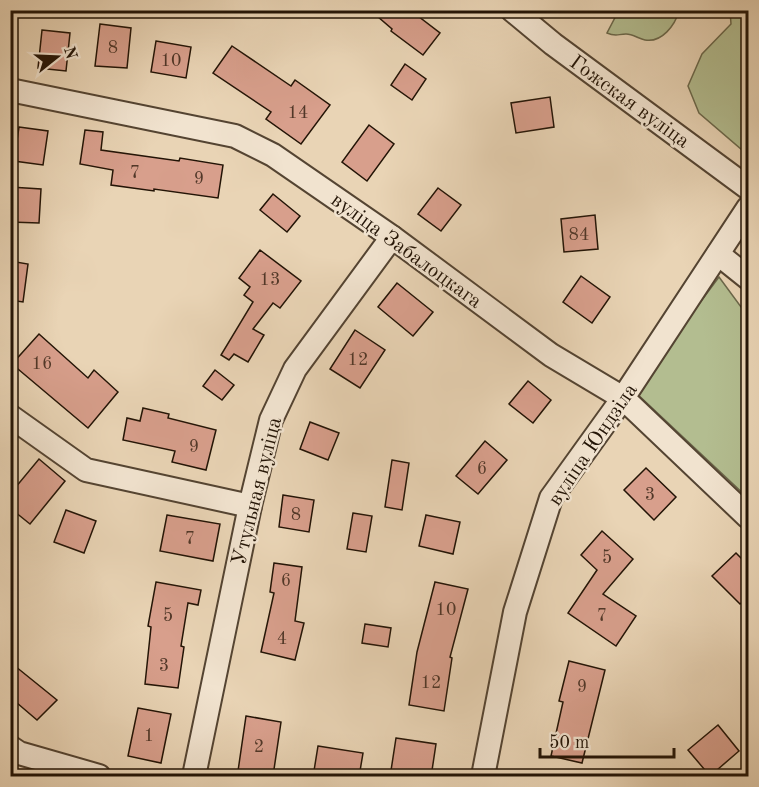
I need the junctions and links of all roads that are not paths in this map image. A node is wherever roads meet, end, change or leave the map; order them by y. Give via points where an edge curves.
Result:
1 (512, 10) edge
2 (10, 90) edge
3 (748, 188) edge
4 (748, 208) edge
5 (392, 237) junction
6 (718, 254) junction
7 (748, 278) edge
8 (623, 398) junction
9 (10, 416) edge
10 (250, 506) junction
11 (748, 517) edge
12 (10, 747) edge
13 (99, 777) edge
14 (194, 777) edge
15 (483, 777) edge

1 - 3 street, Гожская вуліца
2 - 5 street, вуліца Забалоцкага via 235,136 273,155
4 - 6 street, вуліца Юндзіла
5 - 8 street, вуліца Забалоцкага via 551,355
5 - 10 street, Утульная вуліца via 296,369 270,420
6 - 7 street
6 - 8 street, вуліца Юндзіла
8 - 11 street, вуліца Забалоцкага
8 - 15 street, вуліца Юндзіла via 552,498 515,612
9 - 10 street via 86,470
10 - 14 street, Утульная вуліца
12 - 13 street

